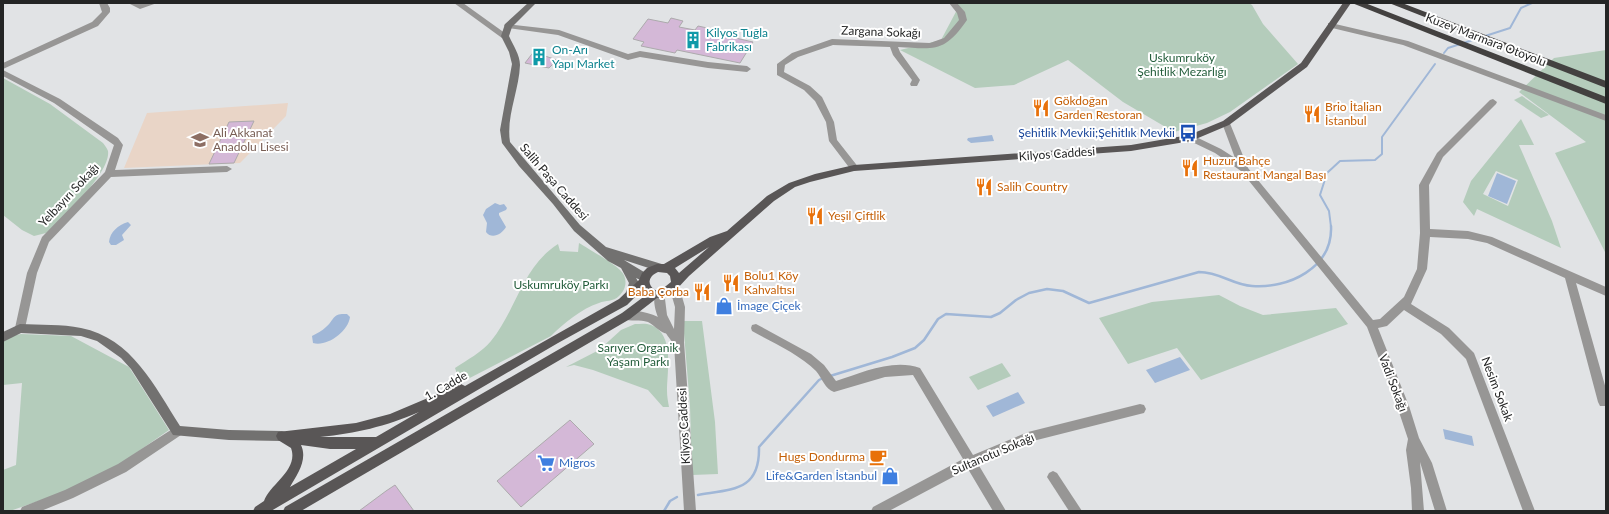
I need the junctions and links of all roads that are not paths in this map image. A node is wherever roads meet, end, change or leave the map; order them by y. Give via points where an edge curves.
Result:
1 (103, 3) edge
2 (132, 3) edge
3 (153, 3) edge
4 (458, 3) edge
5 (532, 3) edge
6 (953, 3) edge
7 (1348, 3) edge
8 (1357, 3) edge
9 (1394, 3) edge
10 (508, 26) junction
11 (1331, 26) junction
12 (505, 36) junction
13 (893, 45) junction
14 (3, 66) edge
15 (747, 69) dead end
16 (3, 73) edge
17 (914, 84) dead end
18 (1606, 85) edge
19 (1606, 101) edge
20 (1493, 102) dead end
21 (1606, 118) edge
22 (1226, 123) junction
23 (1191, 138) junction
24 (227, 168) dead end
25 (854, 168) junction
26 (1244, 169) junction
27 (109, 174) junction
28 (730, 233) junction
29 (1425, 233) junction
30 (605, 250) junction
31 (624, 266) junction
32 (664, 268) junction
33 (1569, 275) junction
34 (645, 280) junction
35 (675, 284) junction
36 (1606, 292) edge
37 (658, 294) junction
38 (630, 295) junction
39 (1403, 304) junction
40 (626, 316) junction
41 (1371, 325) junction
42 (20, 328) junction
43 (756, 328) dead end
44 (668, 330) junction
45 (3, 337) edge
46 (679, 342) junction
47 (489, 378) junction
48 (1604, 402) dead end
49 (1140, 409) dead end
50 (177, 431) junction
51 (282, 436) junction
52 (414, 438) junction
53 (1414, 439) junction
54 (378, 442) junction
55 (969, 462) junction
56 (1053, 477) dead end
57 (26, 511) edge
58 (260, 511) edge
59 (289, 511) edge
60 (690, 511) edge
61 (877, 511) edge
62 (1000, 511) edge
63 (1076, 511) edge
64 (1418, 511) edge
65 (1441, 511) edge
66 (1529, 511) edge

1 - 14 street via 106,12 100,20
2 - 3 street via 140,7
4 - 12 street, Salih Paşa Caddesi
5 - 10 main road
6 - 13 street, Zargana Sokağı via 961,12 963,20 948,40 931,46
7 - 11 main road, Kilyos Caddesi
8 - 19 highway, Kuzey Marmara Otoyolu
9 - 18 highway, Kuzey Marmara Otoyolu
10 - 12 main road
10 - 15 street via 559,33 628,57 640,54
11 - 21 street via 1405,43
11 - 22 main road, Kilyos Caddesi via 1304,65
12 - 30 main road, Salih Paşa Caddesi via 516,64 504,130 506,143 577,228
13 - 17 street via 916,80
13 - 25 street, Zargana Sokağı via 832,42 795,55 781,64 780,73 807,88 819,99 830,122 834,141
16 - 27 street, Yelbayırı Sokağı via 57,101 115,140 119,145
20 - 29 street via 1440,155 1424,185
22 - 23 main road, Kilyos Caddesi
22 - 26 street
23 - 25 main road, Kilyos Caddesi via 1131,148
23 - 26 street via 1218,151
24 - 27 street
25 - 28 main road, Kilyos Caddesi via 791,186
26 - 41 street, Vadi Sokağı
27 - 42 street, Yelbayırı Sokağı via 45,240 32,273
28 - 32 main road
28 - 35 main road
29 - 33 street via 1468,235 1489,240
29 - 39 street via 1422,269 1408,300
30 - 31 main road, Salih Paşa Caddesi
30 - 32 main road
31 - 34 main road
31 - 38 main road via 634,283
32 - 34 main road via 651,271
32 - 35 main road via 674,273
33 - 36 street
33 - 48 street
34 - 37 main road via 647,289
34 - 38 main road, 1. Cadde
35 - 37 main road
35 - 46 street, Kilyos Caddesi via 680,307
37 - 40 main road
37 - 44 street
38 - 47 main road, 1. Cadde via 623,302
39 - 41 street via 1383,323
39 - 66 street, Nesim Sokak via 1445,331 1470,356
40 - 44 street via 652,318
40 - 52 main road
41 - 53 street, Vadi Sokağı
42 - 45 main road
42 - 50 main road via 81,332 100,338 136,366
43 - 55 street via 806,357 823,372 834,387 902,368 916,371
44 - 46 street
46 - 60 street, Kilyos Caddesi
47 - 51 main road via 391,419 356,428
47 - 54 main road, 1. Cadde
49 - 55 street, Sultanotu Sokağı via 1028,437
50 - 51 main road
50 - 57 street via 122,468 69,494
51 - 54 main road via 305,441 352,444
51 - 58 main road via 295,444 298,452 294,467 288,480
52 - 54 main road
52 - 59 main road
53 - 64 street via 1412,450
53 - 65 street, Vadi Sokağı via 1426,463
54 - 58 main road, 1. Cadde
55 - 61 street, Sultanotu Sokağı
55 - 62 street
56 - 63 street

